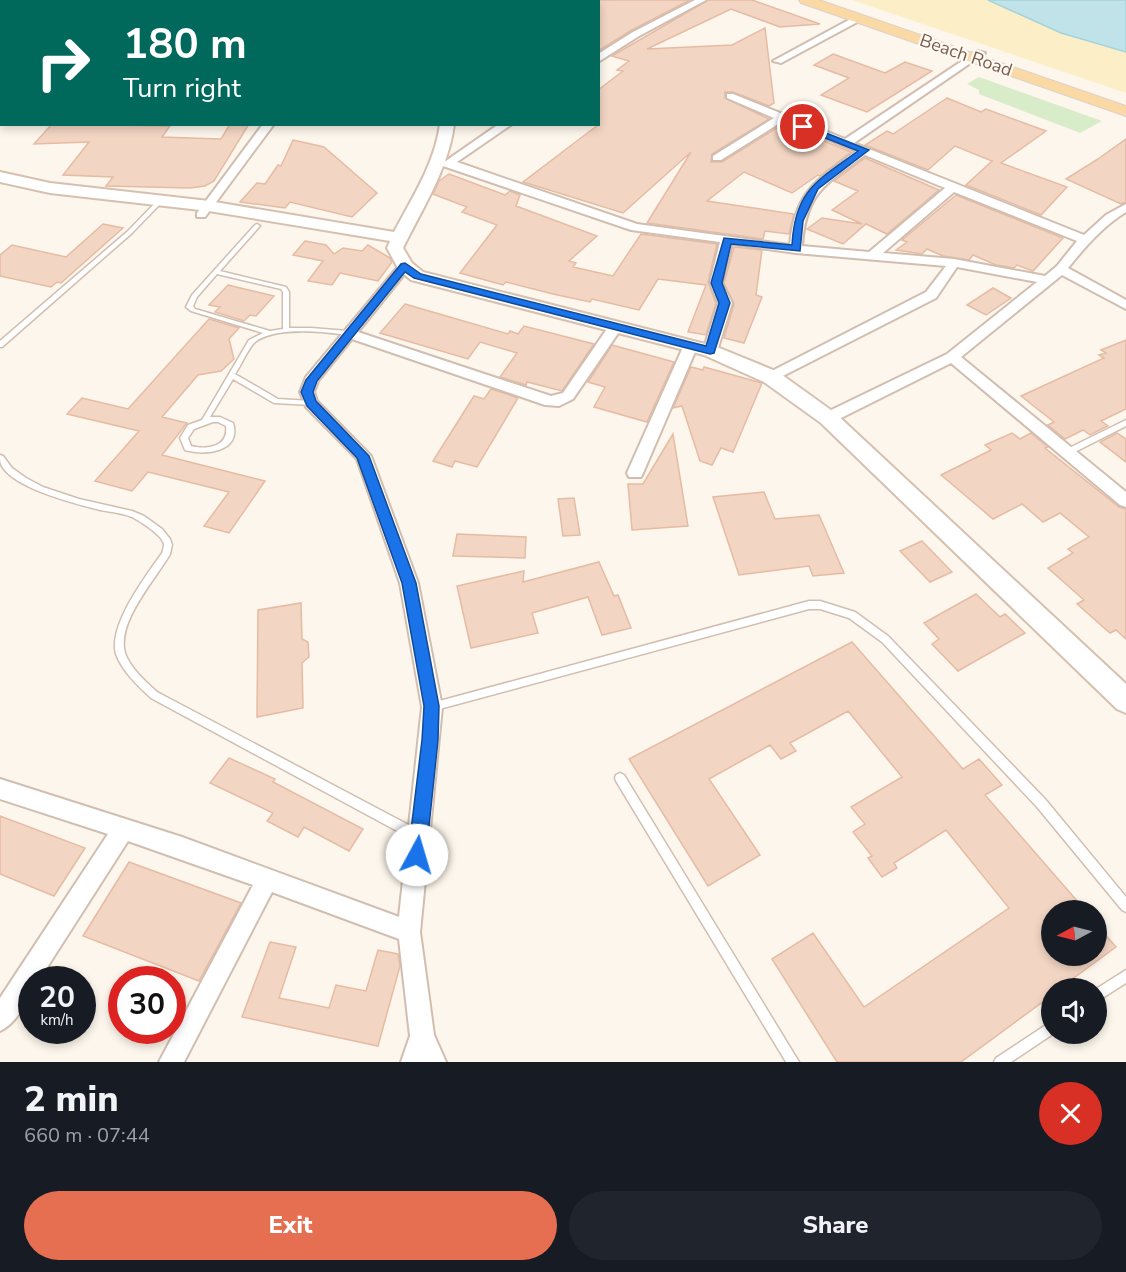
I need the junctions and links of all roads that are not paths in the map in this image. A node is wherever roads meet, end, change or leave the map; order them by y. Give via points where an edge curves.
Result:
1 (702, 0) edge
2 (806, 0) edge
3 (823, 0) edge
4 (858, 18) junction
5 (977, 56) junction
6 (600, 57) edge
7 (778, 60) dead end
8 (730, 96) dead end
9 (1126, 104) edge
10 (1126, 111) edge
11 (781, 118) junction
12 (268, 126) edge
13 (447, 126) edge
14 (504, 126) edge
15 (847, 143) junction
16 (864, 150) junction
17 (717, 158) dead end
18 (450, 163) junction
19 (432, 171) junction
20 (0, 177) edge
21 (953, 187) junction
22 (0, 189) edge
23 (44, 193) junction
24 (155, 207) junction
25 (1126, 207) edge
26 (205, 210) junction
27 (257, 226) junction
28 (727, 240) junction
29 (1086, 240) junction
30 (796, 249) junction
31 (400, 250) junction
32 (872, 256) junction
33 (954, 263) junction
34 (1061, 269) junction
35 (217, 272) junction
36 (1048, 280) junction
37 (1126, 305) edge
38 (616, 326) junction
39 (286, 331) junction
40 (268, 332) junction
41 (348, 333) junction
42 (0, 345) edge
43 (700, 348) junction
44 (952, 357) junction
45 (231, 375) junction
46 (771, 377) junction
47 (311, 403) junction
48 (828, 418) junction
49 (205, 420) junction
50 (1126, 423) edge
51 (1066, 453) junction
52 (0, 458) edge
53 (635, 473) dead end
54 (1126, 501) edge
55 (1126, 702) edge
56 (432, 706) junction
57 (620, 778) dead end
58 (0, 789) edge
59 (123, 828) junction
60 (419, 836) junction
61 (267, 880) junction
62 (1126, 906) edge
63 (409, 932) junction
64 (1126, 976) edge
65 (1107, 989) edge
66 (0, 1019) edge
67 (1041, 1034) edge
68 (422, 1036) junction
69 (171, 1062) edge
70 (413, 1062) edge
71 (434, 1062) edge
72 (793, 1062) edge
73 (1000, 1062) edge

1 - 6 street via 655,21
2 - 4 main road, Beach Road
3 - 5 main road, Beach Road
4 - 5 main road, Beach Road
4 - 7 street
5 - 9 main road, Beach Road
5 - 10 main road, Beach Road
5 - 15 street
8 - 11 street
11 - 15 street
11 - 17 street
12 - 26 street
13 - 19 street
14 - 18 street
15 - 16 street
16 - 21 street
16 - 30 street via 814,188 798,221
18 - 19 street
18 - 28 street via 622,223
19 - 31 street
20 - 23 street
21 - 29 street
21 - 32 street
22 - 23 street
23 - 24 street
24 - 26 street
24 - 42 lane
25 - 29 street
26 - 27 street
26 - 31 street
27 - 31 street
27 - 35 lane
28 - 30 street
28 - 43 street via 716,283 725,303
29 - 34 street
30 - 32 street
31 - 38 street via 417,276
31 - 41 street
32 - 33 street
33 - 36 street
33 - 46 street via 931,295
34 - 36 street
34 - 37 street
35 - 39 lane via 284,288
35 - 40 lane via 189,307
36 - 44 street
38 - 41 street via 568,396 550,401
38 - 43 street
39 - 40 lane
39 - 41 lane
40 - 45 lane via 251,342
41 - 47 street via 311,380 307,392
43 - 46 street
43 - 53 street
44 - 48 street
44 - 51 street
45 - 47 lane via 277,401
45 - 49 lane
46 - 48 street
47 - 56 street via 363,456 370,472 409,583
48 - 55 street
49 - 49 lane via 225,422 231,435 216,449 194,451 184,438 191,427
50 - 51 lane
51 - 54 street
52 - 60 lane via 10,472 55,495 132,514 167,539 166,554 120,631 120,654 154,695
56 - 60 street
56 - 62 lane via 809,605 832,608 852,615 885,639 1041,803
57 - 72 lane
58 - 59 street
59 - 61 street
59 - 66 street
60 - 63 street
61 - 63 street
61 - 69 street
63 - 68 street
64 - 65 lane
67 - 73 lane
68 - 70 street
68 - 71 street

